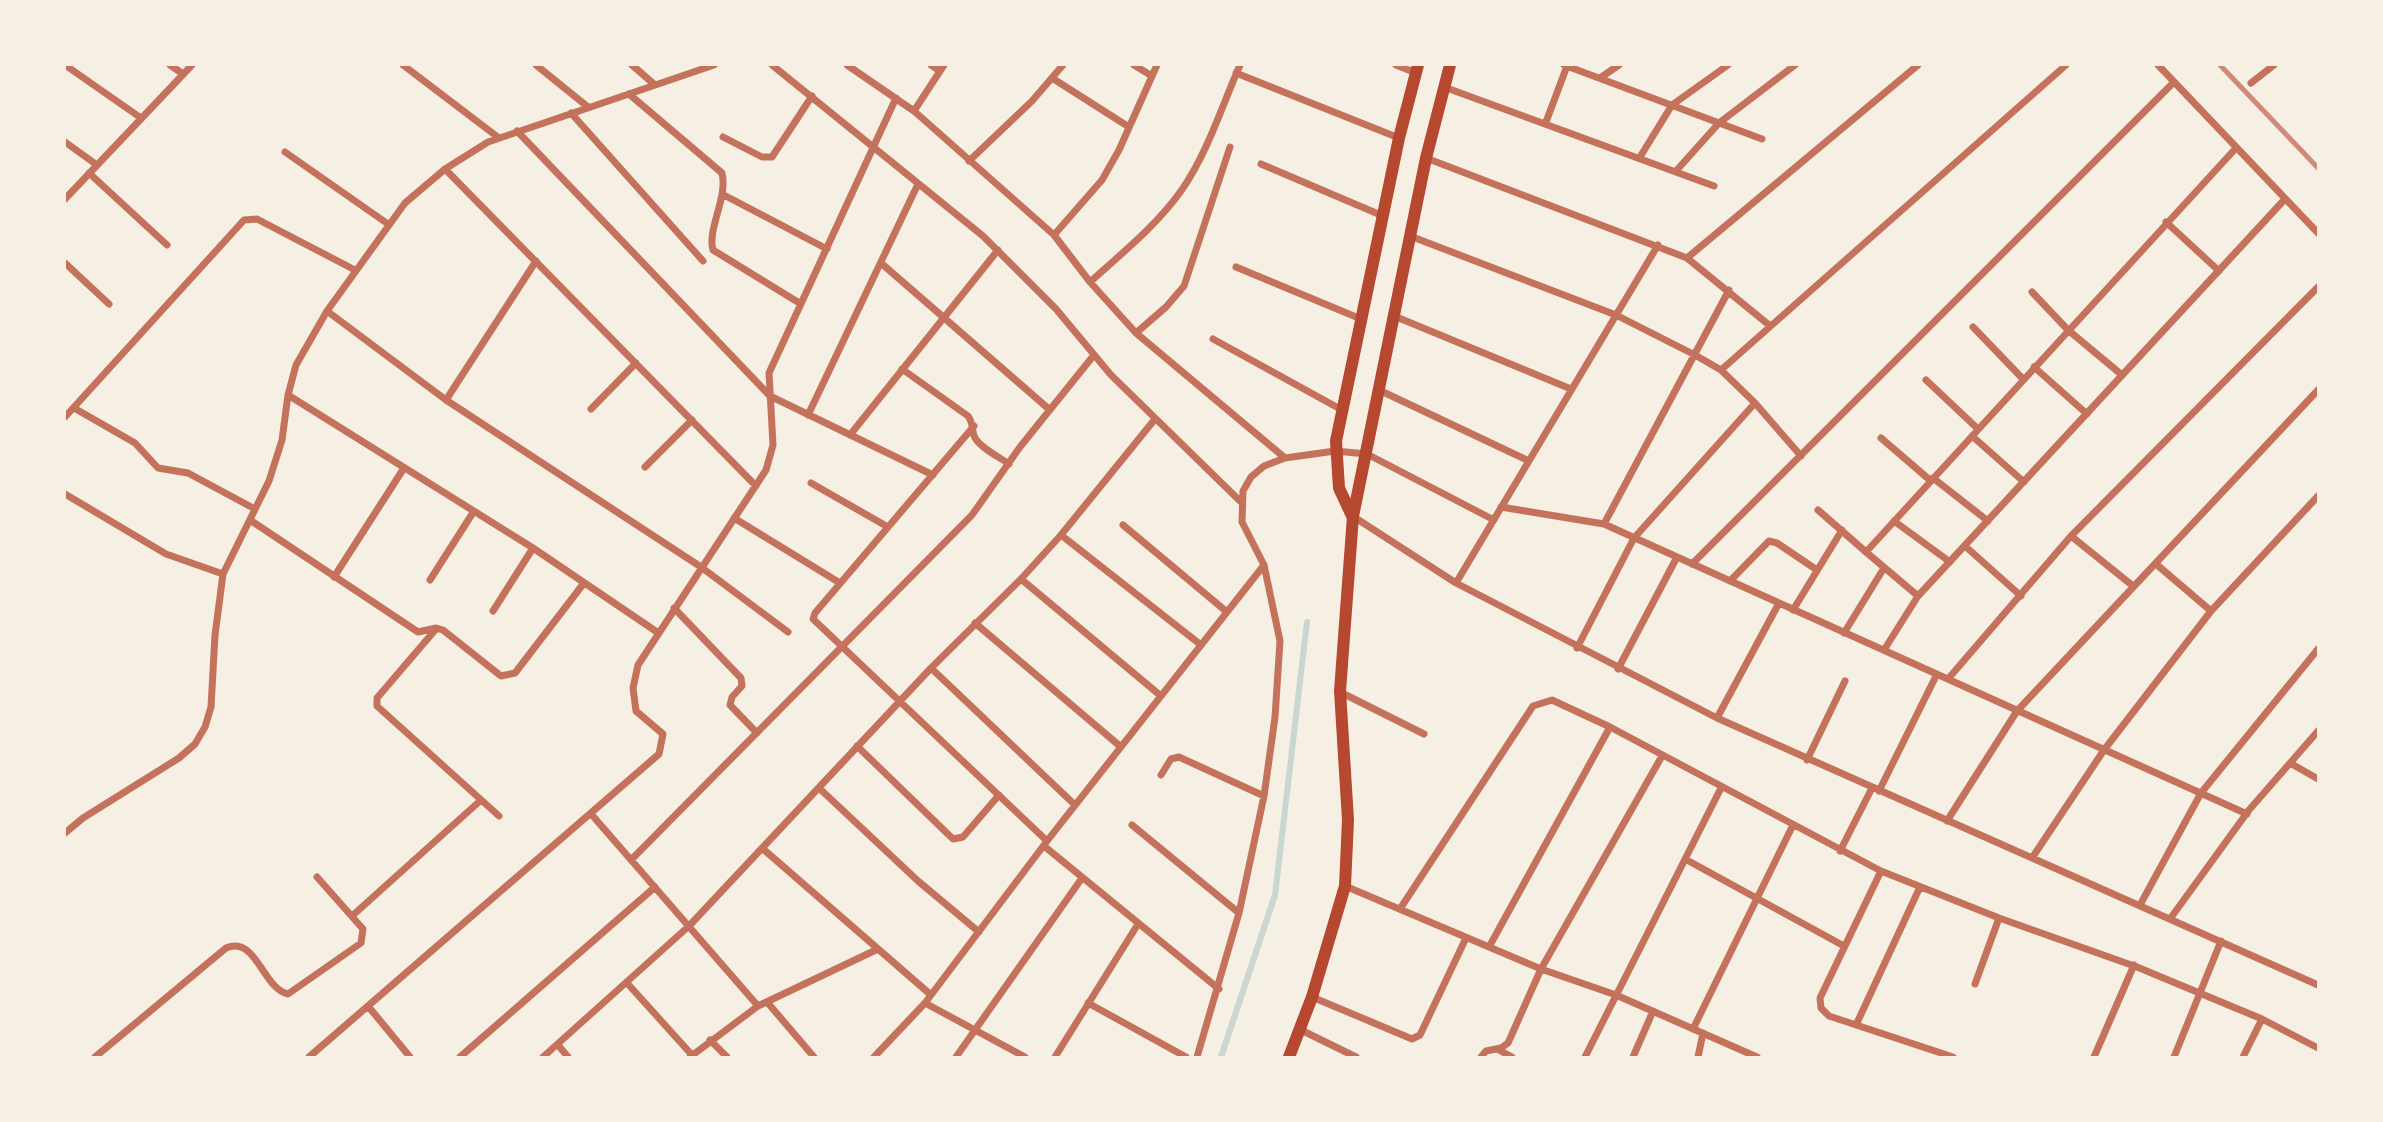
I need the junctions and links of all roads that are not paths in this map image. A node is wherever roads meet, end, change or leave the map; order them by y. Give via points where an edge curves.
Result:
1 (65, 65) edge
2 (170, 65) edge
3 (192, 65) edge
4 (403, 65) edge
5 (536, 65) edge
6 (632, 65) edge
7 (714, 65) edge
8 (772, 65) edge
9 (847, 65) edge
10 (931, 65) edge
11 (1063, 65) edge
12 (1134, 65) edge
13 (1157, 65) edge
14 (1240, 65) edge
15 (1396, 65) edge
16 (1450, 65) edge
17 (1566, 65) edge
18 (1619, 65) edge
19 (1795, 65) edge
20 (1918, 65) edge
21 (2066, 65) edge
22 (2158, 65) edge
23 (2274, 65) edge
24 (1724, 66) edge
25 (942, 68) edge
26 (1417, 69) edge
27 (1236, 73) junction
28 (183, 74) junction
29 (1152, 76) junction
30 (1052, 78) junction
31 (1600, 78) junction
32 (2174, 82) junction
33 (2251, 83) dead end
34 (655, 85) junction
35 (1443, 87) junction
36 (629, 94) junction
37 (812, 96) junction
38 (896, 98) junction
39 (1672, 105) junction
40 (588, 107) junction
41 (914, 111) junction
42 (571, 113) junction
43 (141, 118) junction
44 (1546, 122) junction
45 (1718, 123) junction
46 (1129, 127) junction
47 (517, 131) junction
48 (723, 137) dead end
49 (499, 138) junction
50 (1399, 138) junction
51 (1762, 139) dead end
52 (65, 142) edge
53 (874, 146) junction
54 (1230, 147) dead end
55 (2236, 148) junction
56 (285, 152) dead end
57 (1640, 157) junction
58 (1426, 158) junction
59 (969, 161) junction
60 (97, 164) junction
61 (1261, 164) dead end
62 (445, 169) junction
63 (1676, 171) junction
64 (89, 173) junction
65 (918, 184) junction
66 (1714, 186) dead end
67 (722, 194) junction
68 (65, 199) edge
69 (2285, 199) junction
70 (1382, 216) junction
71 (2166, 222) junction
72 (388, 224) junction
73 (2318, 233) edge
74 (1054, 235) junction
75 (1410, 236) junction
76 (167, 245) dead end
77 (1658, 245) junction
78 (827, 249) junction
79 (998, 250) junction
80 (1687, 258) junction
81 (536, 261) junction
82 (703, 261) dead end
83 (65, 263) edge
84 (881, 263) junction
85 (1236, 267) dead end
86 (355, 270) junction
87 (2219, 271) junction
88 (1090, 282) junction
89 (2318, 287) edge
90 (1729, 290) junction
91 (2032, 292) dead end
92 (801, 303) junction
93 (109, 304) dead end
94 (327, 311) junction
95 (1616, 315) junction
96 (1394, 316) junction
97 (944, 317) junction
98 (1362, 319) junction
99 (1769, 325) junction
100 (1973, 327) dead end
101 (2068, 330) junction
102 (1136, 333) junction
103 (1213, 339) dead end
104 (1094, 355) junction
105 (1695, 355) junction
106 (636, 363) junction
107 (2034, 367) junction
108 (902, 369) junction
109 (1721, 370) junction
110 (2122, 375) junction
111 (2023, 379) junction
112 (1926, 380) dead end
113 (1571, 389) junction
114 (1379, 390) junction
115 (2318, 390) edge
116 (288, 395) junction
117 (770, 396) junction
118 (446, 400) junction
119 (1755, 403) junction
120 (74, 408) junction
121 (591, 409) dead end
122 (1050, 410) junction
123 (1342, 410) junction
124 (2087, 414) junction
125 (808, 415) junction
126 (65, 417) edge
127 (1155, 419) junction
128 (692, 420) junction
129 (974, 426) junction
130 (1975, 433) junction
131 (850, 435) junction
132 (1881, 438) dead end
133 (1335, 452) junction
134 (1367, 454) junction
135 (1801, 456) junction
136 (1285, 458) junction
137 (1529, 461) junction
138 (1009, 464) junction
139 (404, 467) junction
140 (645, 467) dead end
141 (933, 474) junction
142 (1932, 479) junction
143 (2024, 482) junction
144 (811, 483) dead end
145 (756, 486) junction
146 (65, 494) edge
147 (2318, 496) edge
148 (1240, 501) junction
149 (1502, 507) junction
150 (255, 509) junction
151 (1818, 510) dead end
152 (474, 511) junction
153 (1353, 516) junction
154 (734, 519) junction
155 (250, 520) junction
156 (1493, 520) junction
157 (1894, 521) junction
158 (1988, 522) junction
159 (1604, 524) junction
160 (1123, 525) dead end
161 (888, 527) junction
162 (1842, 530) junction
163 (1062, 535) junction
164 (2071, 536) junction
165 (1634, 538) junction
166 (1965, 546) junction
167 (533, 548) junction
168 (1866, 552) junction
169 (1677, 557) junction
170 (1950, 562) junction
171 (1692, 564) junction
172 (2156, 564) junction
173 (1264, 565) junction
174 (701, 567) junction
175 (1884, 568) junction
176 (1816, 570) junction
177 (223, 574) junction
178 (334, 577) junction
179 (1021, 579) junction
180 (430, 580) dead end
181 (1730, 581) junction
182 (584, 583) junction
183 (840, 583) junction
184 (1456, 583) junction
185 (2133, 586) junction
186 (1918, 596) junction
187 (2021, 596) junction
188 (1779, 603) junction
189 (674, 608) junction
190 (1793, 610) junction
191 (493, 611) dead end
192 (2211, 611) junction
193 (1227, 612) junction
194 (975, 624) junction
195 (436, 628) junction
196 (657, 632) junction
197 (788, 632) dead end
198 (1844, 633) junction
199 (1201, 645) junction
200 (842, 647) junction
201 (1577, 648) junction
202 (2318, 649) edge
203 (1884, 650) junction
204 (931, 668) junction
205 (1618, 668) junction
206 (1937, 674) junction
207 (1948, 679) junction
208 (1845, 681) dead end
209 (1340, 691) junction
210 (1161, 696) junction
211 (899, 701) junction
212 (2017, 711) junction
213 (1717, 718) junction
214 (1610, 727) junction
215 (2318, 731) edge
216 (757, 733) junction
217 (1424, 734) dead end
218 (857, 746) junction
219 (1121, 747) junction
220 (2104, 750) junction
221 (1662, 756) junction
222 (1807, 760) junction
223 (2290, 763) junction
224 (1161, 775) dead end
225 (2318, 779) edge
226 (819, 788) junction
227 (1721, 788) junction
228 (1876, 790) junction
229 (2201, 793) junction
230 (999, 795) junction
231 (1264, 796) junction
232 (481, 800) junction
233 (1075, 805) junction
234 (2247, 814) junction
235 (592, 815) junction
236 (499, 816) dead end
237 (1947, 821) junction
238 (1132, 825) dead end
239 (1792, 827) junction
240 (65, 833) edge
241 (1046, 843) junction
242 (762, 848) junction
243 (1840, 851) junction
244 (2032, 858) junction
245 (1685, 859) junction
246 (631, 860) junction
247 (1881, 872) junction
248 (317, 877) dead end
249 (1082, 878) junction
250 (1345, 886) junction
251 (655, 887) junction
252 (1920, 887) junction
253 (1757, 898) junction
254 (2140, 905) junction
255 (1400, 909) junction
256 (1239, 913) junction
257 (352, 916) junction
258 (1998, 918) junction
259 (2170, 919) junction
260 (1138, 924) junction
261 (689, 926) junction
262 (979, 932) junction
263 (1466, 938) junction
264 (2221, 941) junction
265 (1844, 946) junction
266 (1489, 947) junction
267 (878, 949) junction
268 (2134, 965) junction
269 (1541, 969) junction
270 (627, 983) junction
271 (1975, 984) dead end
272 (2318, 985) edge
273 (1219, 989) junction
274 (2200, 993) junction
275 (931, 995) junction
276 (1616, 995) junction
277 (1312, 997) junction
278 (767, 1002) junction
279 (925, 1003) junction
280 (1088, 1003) junction
281 (368, 1006) junction
282 (758, 1006) junction
283 (1653, 1011) junction
284 (2262, 1019) junction
285 (1856, 1025) junction
286 (1299, 1029) junction
287 (1692, 1029) junction
288 (975, 1030) junction
289 (1703, 1033) junction
290 (710, 1040) junction
291 (558, 1045) junction
292 (1497, 1049) junction
293 (2318, 1053) edge
294 (691, 1056) edge
295 (1019, 1056) edge
296 (95, 1057) edge
297 (309, 1057) edge
298 (410, 1057) edge
299 (460, 1057) edge
300 (543, 1057) edge
301 (568, 1057) edge
302 (727, 1057) edge
303 (814, 1057) edge
304 (874, 1057) edge
305 (956, 1057) edge
306 (1055, 1057) edge
307 (1186, 1057) edge
308 (1197, 1057) edge
309 (1289, 1057) edge
310 (1356, 1057) edge
311 (1482, 1057) edge
312 (1512, 1057) edge
313 (1585, 1057) edge
314 (1633, 1057) edge
315 (1698, 1057) edge
316 (1757, 1057) edge
317 (1952, 1057) edge
318 (2094, 1057) edge
319 (2174, 1057) edge
320 (2244, 1057) edge

1 - 43 street
2 - 28 street
3 - 28 street
4 - 49 street
5 - 40 street
6 - 34 street
7 - 34 street
8 - 37 street
9 - 38 street
10 - 25 street
11 - 30 street
12 - 29 street
13 - 29 street
14 - 27 street
15 - 26 street
16 - 35 main road
17 - 31 street
17 - 44 street
18 - 31 street
19 - 45 street
20 - 80 street
21 - 99 street
22 - 32 street
23 - 33 street
24 - 39 street
25 - 41 street
26 - 50 main road
27 - 50 street
27 - 88 street via 1182,190 1157,222
28 - 43 street
29 - 46 street
30 - 46 street
30 - 59 street
31 - 39 street
32 - 55 street
32 - 135 street
34 - 36 street
35 - 44 street
35 - 58 main road
36 - 40 street
36 - 67 street via 719,169
37 - 48 street via 772,157 765,159
37 - 53 street
38 - 41 street
38 - 53 street
39 - 45 street
39 - 57 street
40 - 42 street
41 - 59 street
42 - 47 street
42 - 82 street
43 - 60 street
44 - 57 street
45 - 51 street
45 - 63 street
46 - 74 street via 1102,180
47 - 49 street
47 - 117 street
49 - 62 street
50 - 70 main road
52 - 60 street
53 - 65 street
53 - 78 street
54 - 102 street via 1184,286
55 - 69 street
55 - 71 street
56 - 72 street
57 - 63 street
58 - 75 main road
58 - 77 street
59 - 74 street
60 - 64 street
61 - 70 street
62 - 72 street
62 - 81 street
63 - 66 street
64 - 68 street
64 - 76 street
65 - 79 street
65 - 84 street
67 - 78 street
67 - 92 street via 713,250
69 - 73 street
69 - 87 street
70 - 98 main road
71 - 87 street
71 - 101 street
72 - 86 street
74 - 88 street
75 - 95 street
75 - 96 main road
77 - 80 street
77 - 95 street
78 - 92 street
79 - 97 street
79 - 104 street
80 - 90 street
81 - 106 street
81 - 118 street
83 - 93 street
84 - 97 street
84 - 125 street
85 - 98 street
86 - 94 street
86 - 120 street via 257,219 244,220
87 - 110 street
88 - 102 street
89 - 164 street
90 - 99 street
90 - 105 street
91 - 101 street
92 - 117 street via 769,373
94 - 116 street via 296,365
94 - 118 street
95 - 105 street
95 - 113 street
96 - 113 street
96 - 114 main road
97 - 108 street
97 - 122 street
98 - 123 main road
99 - 109 street
100 - 111 street
101 - 107 street
101 - 110 street
102 - 136 street
103 - 123 street
104 - 122 street
104 - 127 street
105 - 109 street
105 - 159 street
106 - 121 street
106 - 128 street
107 - 111 street
107 - 124 street
108 - 129 street via 968,416
108 - 131 street
109 - 119 street
110 - 124 street
111 - 130 street
112 - 130 street
113 - 137 street
114 - 134 main road
114 - 137 street
115 - 172 street
116 - 139 street
116 - 150 street via 282,440
117 - 125 street
117 - 145 street via 773,445
118 - 174 street
119 - 135 street
119 - 165 street
120 - 126 street
120 - 150 street via 135,443 158,468 188,473
122 - 138 street
123 - 133 main road
124 - 143 street
125 - 131 street
127 - 148 street
127 - 163 street
128 - 140 street
128 - 145 street
129 - 138 street via 977,440
129 - 141 street
130 - 142 street
130 - 143 street
131 - 141 street
132 - 142 street
133 - 134 street
133 - 136 street
133 - 153 main road via 1339,488
134 - 153 main road
134 - 156 street
135 - 171 street
136 - 148 street via 1251,477
137 - 149 street
138 - 200 street via 972,515
139 - 152 street
139 - 178 street
141 - 161 street
142 - 157 street
142 - 158 street
143 - 158 street
144 - 161 street
145 - 154 street
146 - 177 street via 166,554
147 - 192 street
148 - 173 street via 1242,522
149 - 156 street
149 - 159 street
150 - 155 street
151 - 162 street
152 - 167 street
152 - 180 street
153 - 184 street
153 - 209 main road
154 - 174 street
154 - 183 street
155 - 177 street
155 - 178 street
156 - 184 street
157 - 168 street
157 - 170 street
158 - 166 street
159 - 165 street
160 - 193 street
161 - 183 street
162 - 168 street
162 - 176 street
163 - 179 street
163 - 199 street
164 - 185 street
164 - 187 street
165 - 169 street
165 - 201 street
166 - 170 street
166 - 187 street
167 - 182 street
167 - 191 street
168 - 175 street
169 - 171 street
169 - 205 street
170 - 186 street
171 - 181 street
172 - 185 street
172 - 192 street
173 - 193 street
173 - 231 street via 1280,640
174 - 189 street
174 - 197 street
175 - 186 street
175 - 198 street
176 - 181 street via 1772,541
176 - 190 street
177 - 240 street via 211,707 205,727 179,758
178 - 195 street via 418,632
179 - 194 street
179 - 210 street
181 - 188 street
182 - 195 street via 510,676 497,674
182 - 196 street
183 - 200 street via 813,619
184 - 201 street
185 - 212 street
186 - 203 street
187 - 207 street
188 - 190 street
188 - 213 street
189 - 196 street
189 - 216 street via 741,678 742,686 730,705
190 - 198 street
192 - 220 street
193 - 199 street
194 - 204 street
194 - 219 street
195 - 232 street via 377,698 377,706
196 - 235 street via 638,665 633,688 636,711 663,734 659,754
198 - 203 street
199 - 210 street
200 - 211 street
200 - 216 street
201 - 205 street
202 - 229 street
203 - 206 street
204 - 211 street
204 - 233 street
205 - 213 street
206 - 207 street
206 - 228 street
207 - 212 street
208 - 222 street
209 - 217 street
209 - 250 main road via 1348,820
210 - 219 street
211 - 218 street
211 - 230 street
212 - 220 street
212 - 237 street
213 - 222 street
214 - 221 street
214 - 255 street via 1559,701 1533,706
214 - 266 street
215 - 223 street
216 - 246 street
218 - 226 street
218 - 230 street via 953,839 963,837
219 - 233 street
220 - 229 street
220 - 244 street
221 - 227 street
221 - 269 street
222 - 228 street
223 - 225 street
223 - 234 street
224 - 231 street via 1171,759 1179,757
226 - 242 street
226 - 262 street
227 - 239 street
227 - 245 street
228 - 237 street
228 - 243 street
229 - 234 street
229 - 254 street
230 - 241 street
231 - 256 street
232 - 236 street
232 - 257 street
233 - 241 street
234 - 259 street
235 - 246 street
235 - 281 street
237 - 244 street
238 - 256 street
239 - 243 street
239 - 253 street
241 - 249 street
241 - 262 street
242 - 261 street
242 - 267 street
243 - 247 street
244 - 254 street
245 - 253 street
245 - 276 street
246 - 251 street
247 - 252 street
247 - 265 street
248 - 257 street
249 - 260 street
249 - 288 street
250 - 255 street
250 - 277 main road
251 - 261 street
251 - 299 street
252 - 258 street
252 - 285 street
253 - 265 street
253 - 287 street
254 - 259 street
255 - 263 street
256 - 273 street
257 - 296 street via 363,929 361,943 292,993 278,989 246,949 231,946
258 - 268 street
258 - 271 street
259 - 264 street
260 - 273 street
260 - 280 street
261 - 270 street
261 - 282 street
262 - 275 street
263 - 266 street
263 - 277 street via 1420,1035 1412,1039
264 - 272 street
264 - 274 street
265 - 285 street via 1820,1003 1829,1016
266 - 269 street
267 - 275 street
267 - 278 street
268 - 274 street
268 - 318 street
269 - 276 street
269 - 292 street via 1508,1043
270 - 291 street
270 - 294 street
273 - 308 street
274 - 284 street
274 - 319 street
275 - 279 street
276 - 283 street
276 - 313 street
277 - 286 main road
278 - 282 street
278 - 303 street
279 - 288 street
279 - 304 street
280 - 306 street
280 - 307 street
281 - 297 street
281 - 298 street
282 - 290 street
283 - 287 street
283 - 314 street
284 - 293 street
284 - 320 street
285 - 317 street
286 - 309 main road
286 - 310 street
287 - 289 street
288 - 295 street
288 - 305 street
289 - 315 street
289 - 316 street
290 - 294 street
290 - 302 street
291 - 300 street
291 - 301 street
292 - 311 street
292 - 312 street

